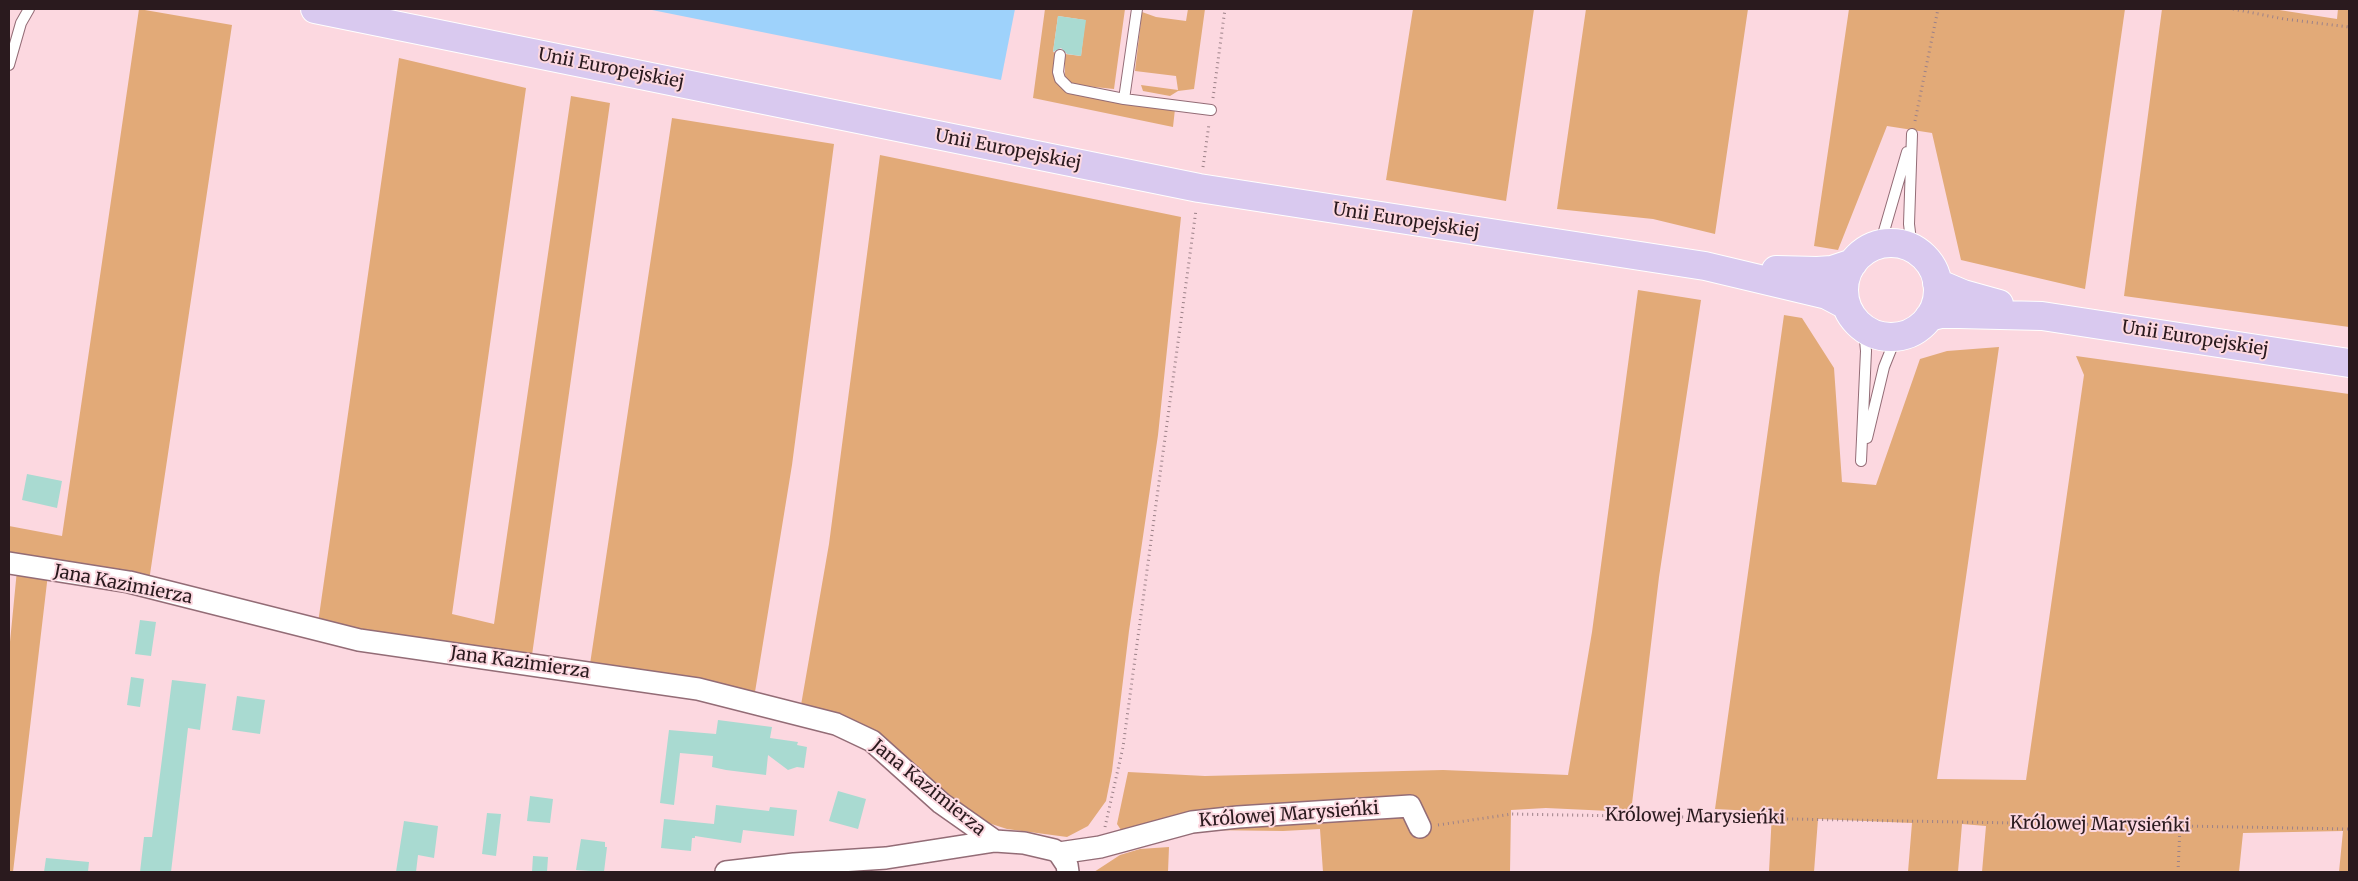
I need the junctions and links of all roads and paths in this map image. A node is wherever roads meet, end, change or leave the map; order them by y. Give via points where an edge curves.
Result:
1 (29, 9) edge
2 (315, 9) edge
3 (1137, 9) edge
4 (1938, 9) edge
5 (2233, 9) edge
6 (2349, 27) edge
7 (1060, 55) dead end
8 (9, 65) edge
9 (1124, 99) junction
10 (1211, 110) dead end
11 (1912, 134) junction
12 (1199, 188) junction
13 (1880, 245) junction
14 (1912, 249) junction
15 (1853, 263) junction
16 (1705, 266) junction
17 (1937, 283) junction
18 (1853, 315) junction
19 (2042, 316) junction
20 (1929, 317) junction
21 (1896, 337) junction
22 (2349, 362) edge
23 (9, 563) edge
24 (2180, 826) junction
25 (1420, 827) joint
26 (2349, 829) edge
27 (995, 841) junction
28 (1100, 847) junction
29 (1059, 853) junction
30 (726, 872) edge
31 (1068, 872) edge
32 (2178, 872) edge

1 - 8 lane via 21,23
2 - 12 main road, Unii Europejskiej
3 - 9 lane
4 - 11 path
5 - 6 path
7 - 9 lane via 1058,72 1069,88
9 - 10 lane
11 - 13 lane
11 - 14 lane
12 - 16 main road, Unii Europejskiej
12 - 28 path via 1123,747
13 - 14 main road via 1894,244
13 - 15 main road via 1866,250
14 - 17 main road via 1929,263
15 - 16 main road, Unii Europejskiej via 1817,271
15 - 18 main road via 1844,285
16 - 18 main road, Unii Europejskiej via 1827,295
17 - 19 main road, Unii Europejskiej via 1963,294
17 - 20 main road via 1937,301
18 - 21 main road via 1872,334
18 - 21 lane via 1865,340 1866,351 1862,461 1884,367
19 - 20 main road, Unii Europejskiej via 1941,314
19 - 22 main road, Unii Europejskiej
20 - 21 main road via 1913,332
23 - 27 street, Jana Kazimierza via 129,582 359,640 698,689 836,724 872,741 942,803
24 - 25 path, Królowej Marysieńki via 1512,814
24 - 26 path, Królowej Marysieńki
24 - 32 path
25 - 28 street, Królowej Marysieńki via 1410,806 1238,816 1192,822
27 - 29 street via 1024,843
27 - 30 street via 886,858
28 - 29 street, Królowej Marysieńki
29 - 31 street

